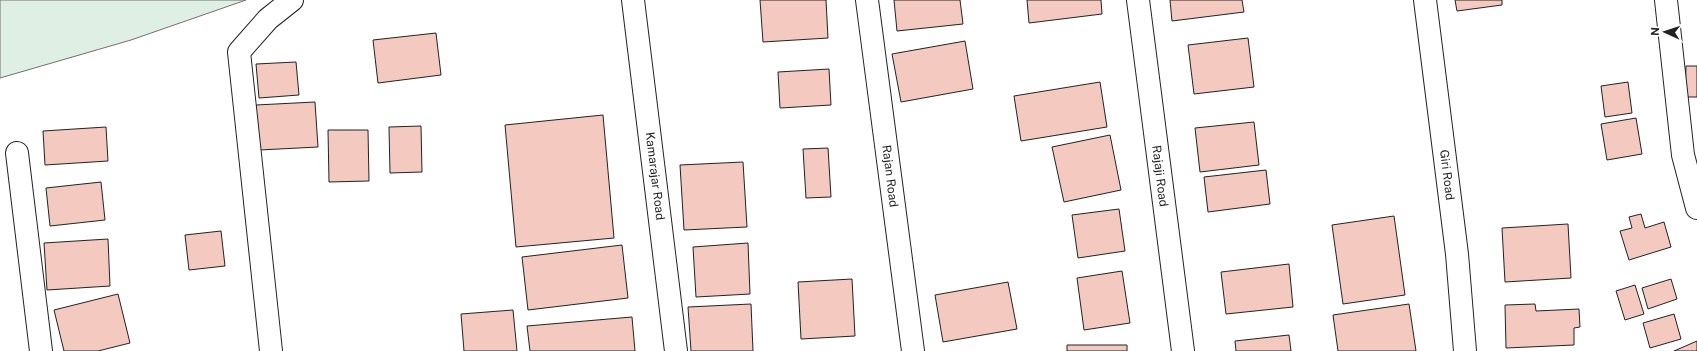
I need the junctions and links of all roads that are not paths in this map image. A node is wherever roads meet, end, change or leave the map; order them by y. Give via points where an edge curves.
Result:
1 (292, 0) edge
2 (633, 0) edge
3 (867, 0) edge
4 (1138, 0) edge
5 (1425, 0) edge
6 (1666, 0) edge
7 (17, 153) dead end
8 (1697, 208) edge
9 (41, 351) edge
10 (271, 351) edge
11 (676, 351) edge
12 (913, 351) edge
13 (1183, 351) edge
14 (1466, 351) edge

1 - 10 street via 268,20 239,52
2 - 11 street, Kamarajar Road
3 - 12 street, Rajan Road
4 - 13 street, Rajaji Road
5 - 14 street, Giri Road via 1457,254
6 - 8 street via 1683,155
7 - 9 street

